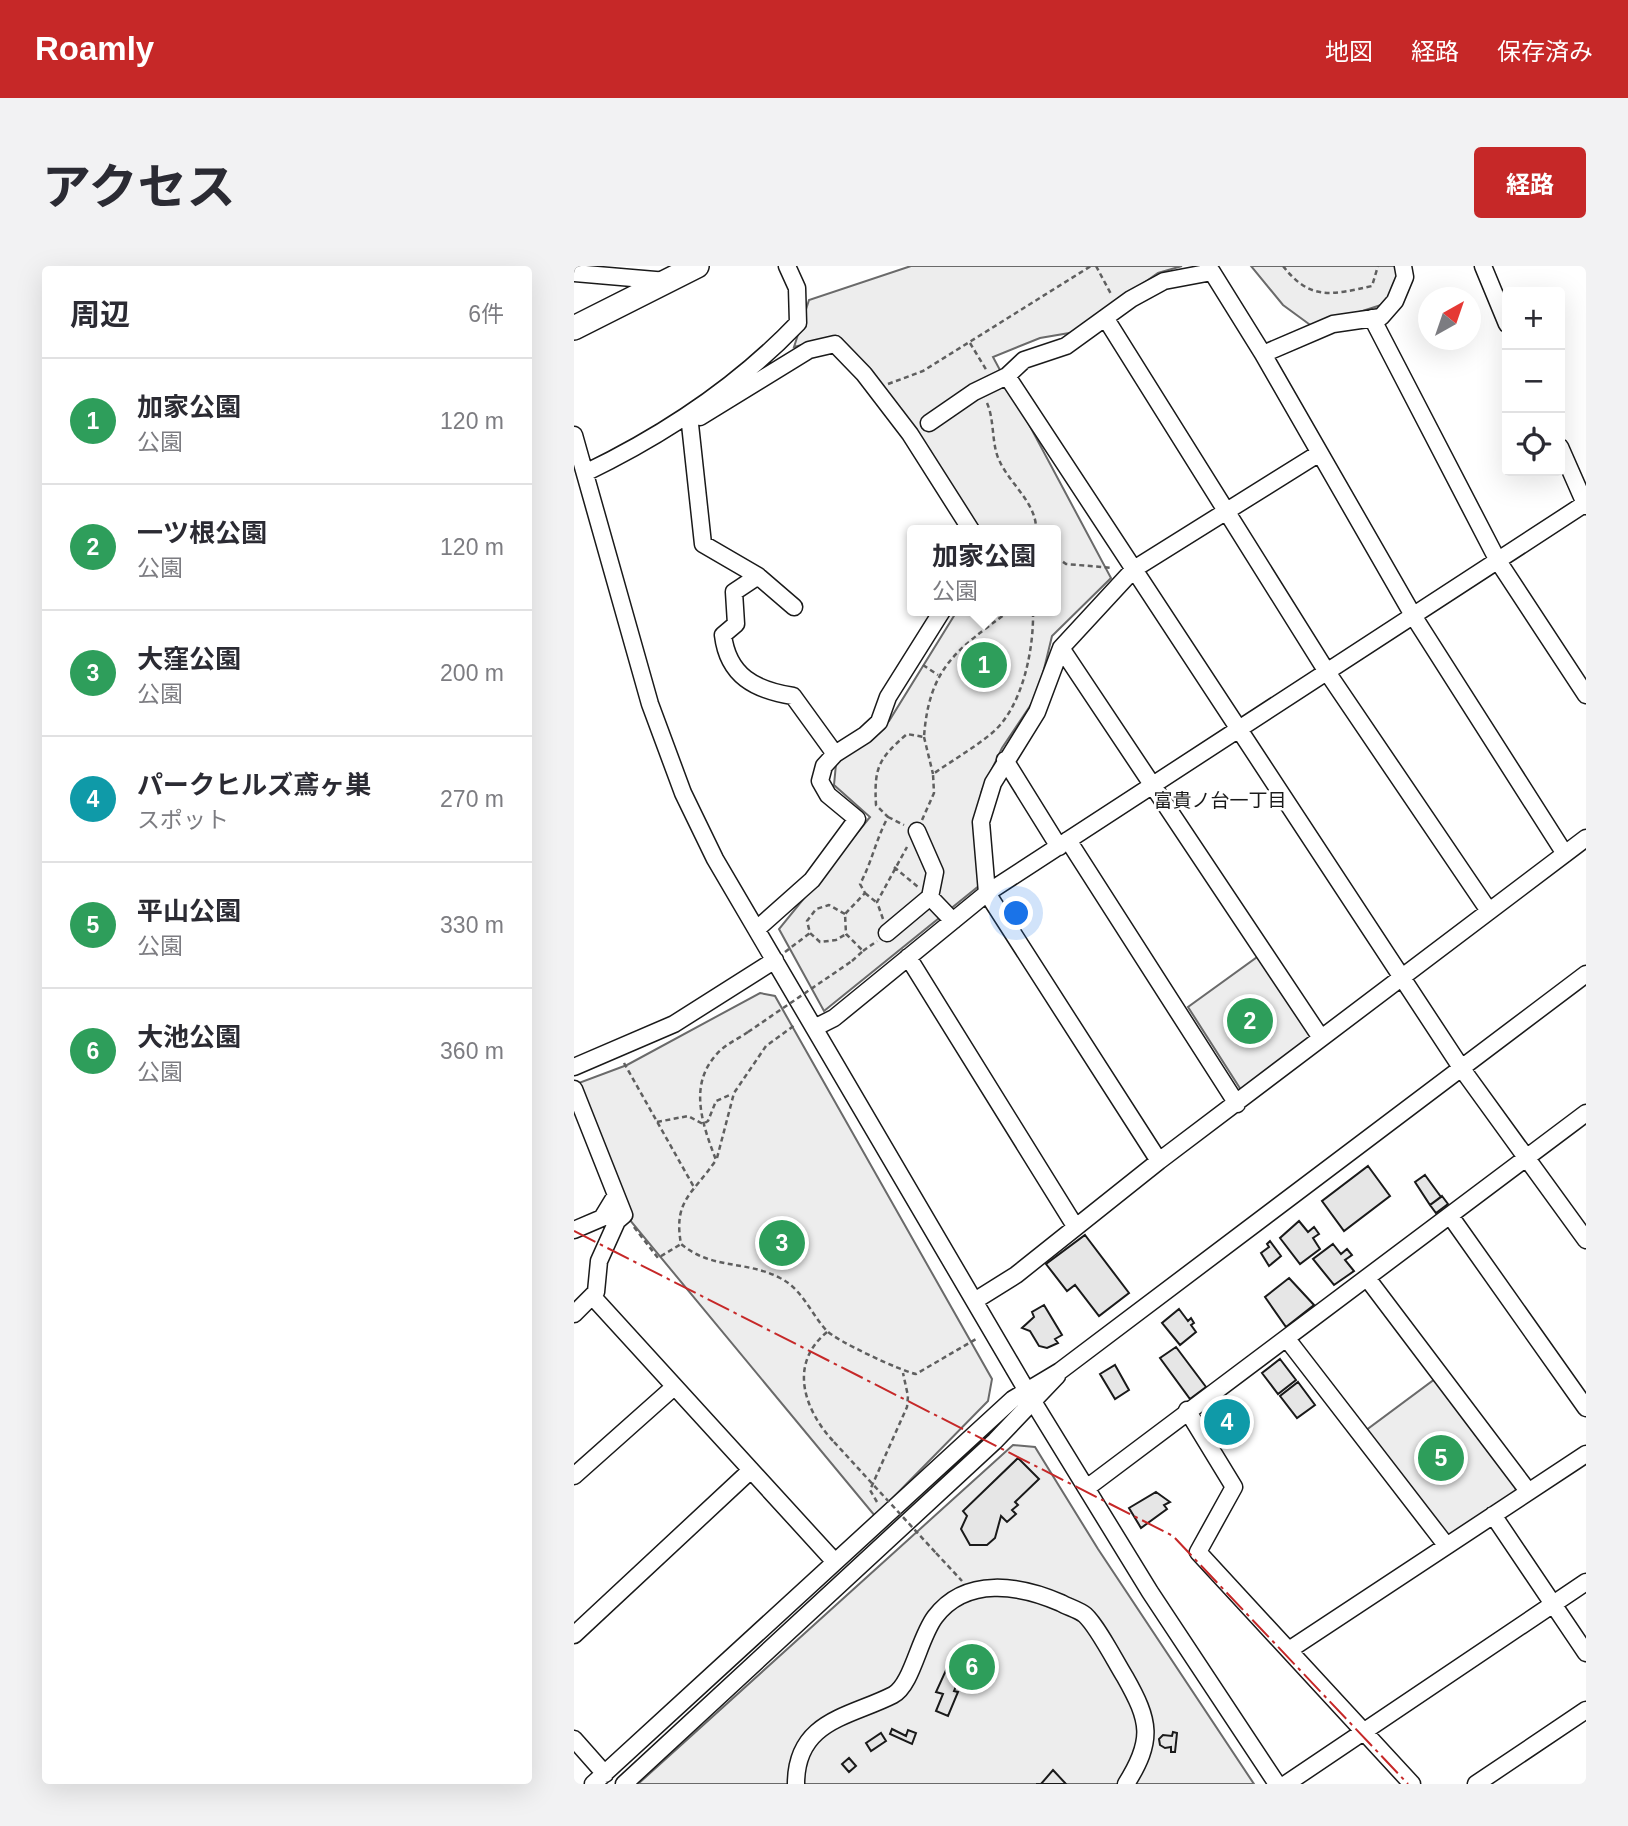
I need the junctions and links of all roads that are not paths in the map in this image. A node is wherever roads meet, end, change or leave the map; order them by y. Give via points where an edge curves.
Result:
1 (697, 266) edge
2 (787, 266) edge
3 (1403, 266) edge
4 (1483, 266) edge
5 (574, 273) edge
6 (669, 281) junction
7 (1502, 312) edge
8 (1112, 314) junction
9 (1372, 318) junction
10 (574, 328) edge
11 (1263, 354) junction
12 (1000, 379) junction
13 (689, 415) junction
14 (929, 423) dead end
15 (574, 435) edge
16 (1318, 454) junction
17 (1565, 458) edge
18 (584, 466) junction
19 (1586, 504) edge
20 (1225, 512) junction
21 (968, 525) edge
22 (1498, 561) junction
23 (1132, 572) junction
24 (758, 576) junction
25 (794, 607) dead end
26 (939, 616) edge
27 (1414, 617) junction
28 (1061, 648) junction
29 (1327, 672) junction
30 (1586, 695) edge
31 (1237, 730) junction
32 (835, 754) junction
33 (1005, 760) junction
34 (1153, 786) junction
35 (917, 831) road end
36 (1586, 838) edge
37 (1064, 843) junction
38 (1565, 854) junction
39 (987, 893) junction
40 (930, 897) junction
41 (1489, 911) junction
42 (953, 920) junction
43 (757, 929) junction
44 (887, 933) road end
45 (908, 957) junction
46 (775, 960) junction
47 (1586, 974) edge
48 (1403, 979) junction
49 (814, 1028) junction
50 (1321, 1038) junction
51 (574, 1067) edge
52 (1462, 1069) junction
53 (574, 1089) edge
54 (1237, 1104) junction
55 (1586, 1113) edge
56 (1527, 1158) junction
57 (1159, 1161) junction
58 (615, 1195) junction
59 (1451, 1217) junction
60 (1075, 1226) junction
61 (574, 1230) edge
62 (1586, 1240) edge
63 (1367, 1278) junction
64 (593, 1297) junction
65 (976, 1300) junction
66 (574, 1314) edge
67 (1287, 1339) junction
68 (674, 1387) junction
69 (1030, 1396) junction
70 (1586, 1408) edge
71 (1187, 1410) junction
72 (1586, 1454) edge
73 (751, 1470) junction
74 (574, 1476) edge
75 (1088, 1487) junction
76 (1528, 1492) junction
77 (1493, 1515) junction
78 (1446, 1545) junction
79 (835, 1562) junction
80 (1586, 1582) edge
81 (1552, 1605) junction
82 (574, 1635) edge
83 (1289, 1650) junction
84 (1586, 1653) edge
85 (1586, 1710) edge
86 (1364, 1730) junction
87 (574, 1740) edge
88 (599, 1779) edge
89 (624, 1784) edge
90 (796, 1784) edge
91 (1126, 1784) edge
92 (1277, 1784) edge
93 (1286, 1784) edge
94 (1412, 1784) edge
95 (1476, 1784) edge

1 - 6 highway
2 - 13 street via 797,288 798,323 768,355
3 - 9 street via 1405,277 1395,302 1381,317
4 - 7 street
5 - 6 street
6 - 10 highway
8 - 11 street via 1164,281 1212,272
8 - 12 street via 1066,346 1024,360
8 - 20 street
9 - 11 street via 1333,324
9 - 22 street
11 - 16 street
12 - 14 street
12 - 23 street
13 - 18 street via 647,443
13 - 21 street via 700,417 809,350 835,344 910,434
13 - 24 street via 703,544
15 - 18 street
16 - 20 street
16 - 27 street
17 - 19 street
18 - 43 street via 650,704 683,793
19 - 22 street
20 - 23 street
20 - 29 street
22 - 27 street
22 - 30 street
23 - 28 street
23 - 31 street
24 - 25 street
24 - 32 street via 734,592 736,624 723,635 725,653 735,670 764,691 793,696
26 - 32 street via 888,697 878,722
27 - 29 street
27 - 38 street
28 - 33 street via 1037,712
28 - 34 street
29 - 31 street
29 - 41 street
31 - 34 street
31 - 48 street
32 - 43 street via 824,766 820,781 828,795 858,820 812,880
33 - 37 street
33 - 39 street via 981,822
34 - 37 street
34 - 50 street
35 - 40 street via 935,872
36 - 38 street
37 - 39 street
37 - 54 street
38 - 41 street
39 - 42 street
39 - 57 street
40 - 42 street
40 - 44 street
41 - 48 street
42 - 45 street
43 - 46 street
45 - 49 street via 834,1018
45 - 60 street
46 - 49 street
46 - 51 street via 674,1024
47 - 52 street
48 - 50 street
48 - 52 street
49 - 65 street
50 - 54 street
52 - 56 street
52 - 69 street
53 - 58 street
54 - 57 street
55 - 56 street
56 - 59 street
56 - 62 street
57 - 60 street
58 - 61 street via 602,1219
58 - 64 street via 623,1216 599,1261
59 - 63 street
59 - 70 street
60 - 65 street via 1016,1275
63 - 67 street
63 - 76 street
64 - 66 street
64 - 68 street
65 - 69 street
67 - 71 street
67 - 78 street
68 - 73 street
68 - 74 street
69 - 75 street
69 - 79 street
69 - 89 street
71 - 75 street
71 - 83 street via 1234,1487 1198,1552
72 - 76 street
73 - 79 street
73 - 82 street
75 - 92 street via 1150,1592
76 - 77 street
77 - 78 street
77 - 81 street
78 - 83 street
79 - 88 street
80 - 81 street
81 - 84 street
81 - 86 street
83 - 86 street
85 - 95 street
86 - 93 street
86 - 94 street
87 - 88 street
90 - 91 street via 807,1746 824,1724 896,1694 909,1678 920,1642 937,1615 970,1590 1007,1587 1037,1593 1084,1614 1142,1706 1147,1731 1144,1752

